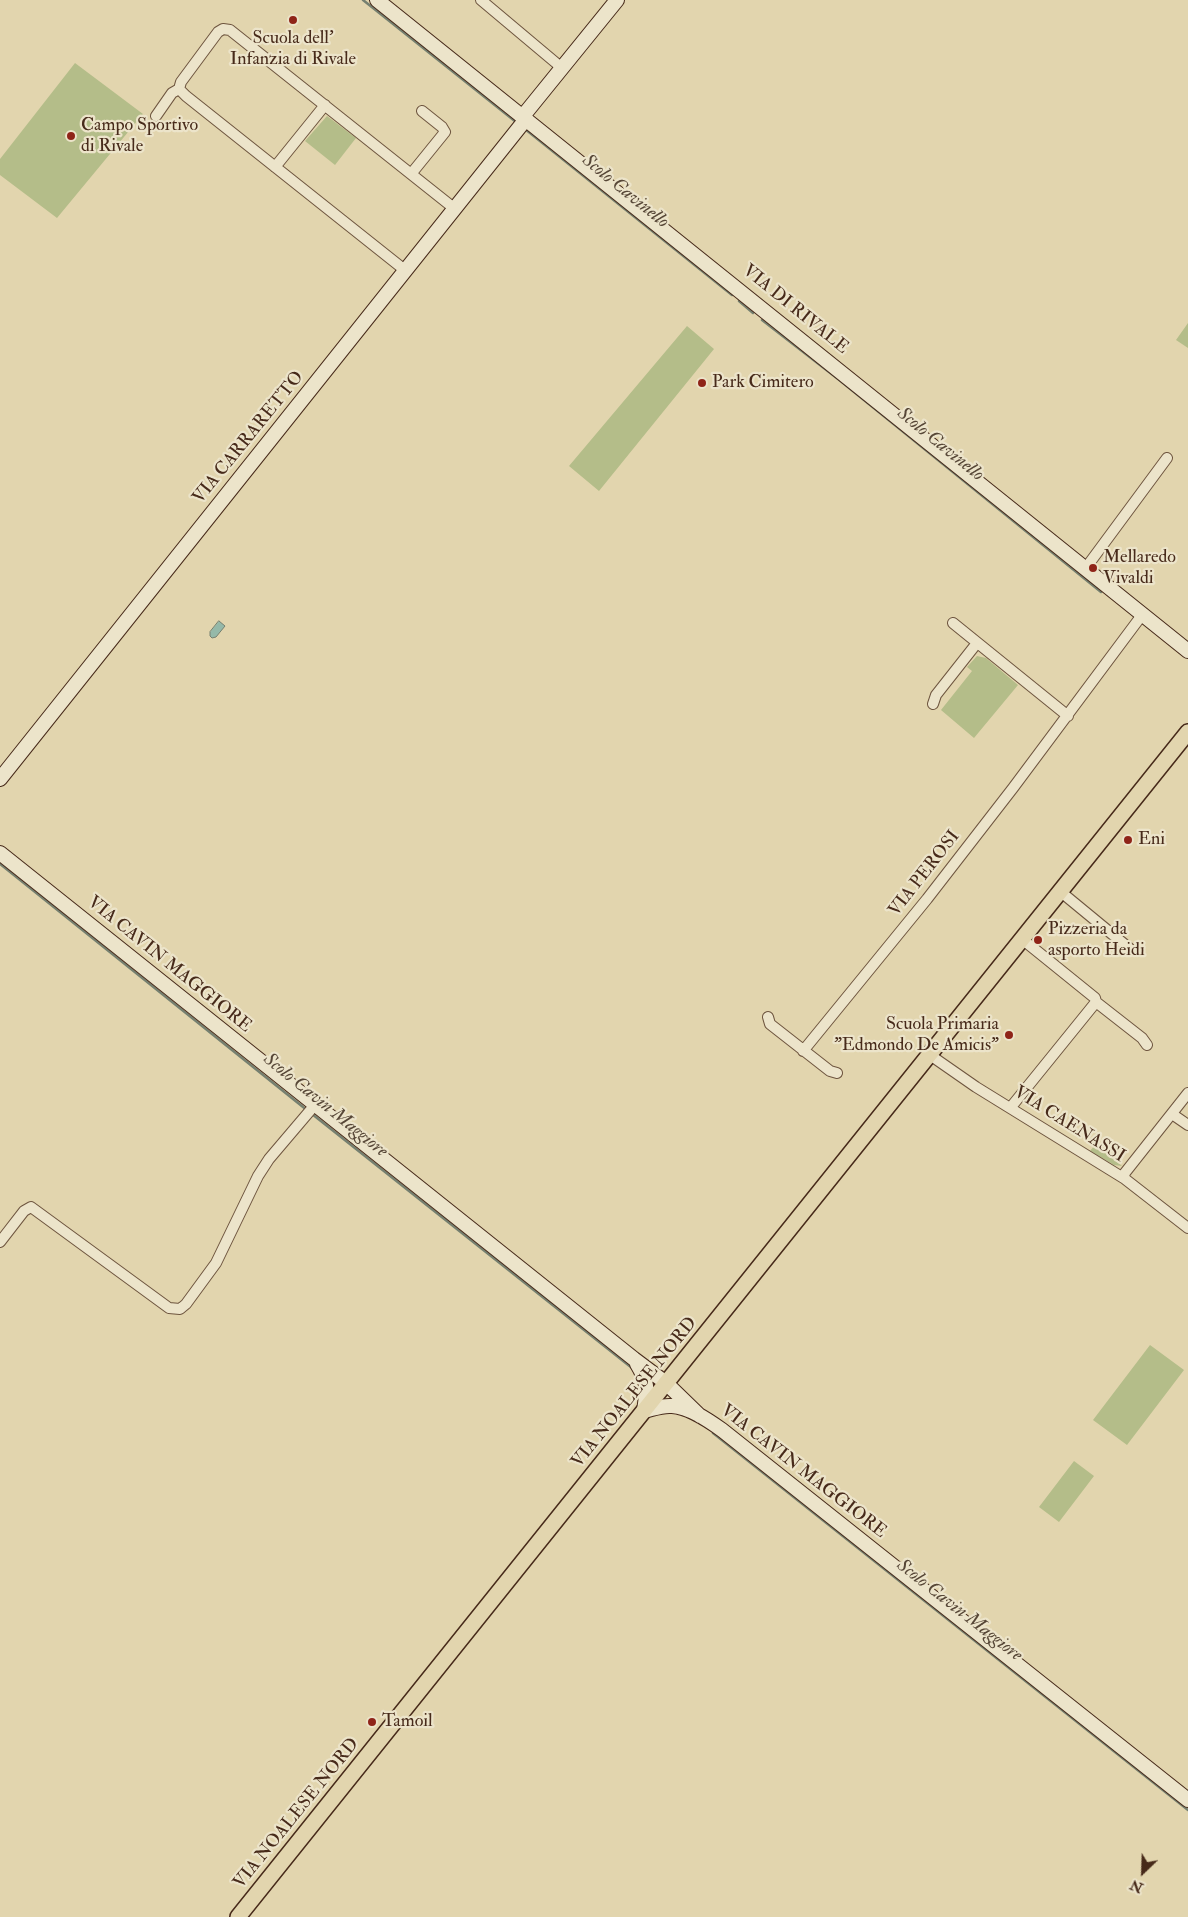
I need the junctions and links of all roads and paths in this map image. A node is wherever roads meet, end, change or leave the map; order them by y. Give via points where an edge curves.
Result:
1 (377, 0) edge
2 (481, 0) edge
3 (617, 0) edge
4 (562, 68) junction
5 (179, 89) junction
6 (325, 105) junction
7 (422, 111) dead end
8 (156, 116) dead end
9 (524, 118) junction
10 (275, 168) junction
11 (411, 174) junction
12 (455, 209) junction
13 (406, 271) junction
14 (1167, 458) dead end
15 (1085, 569) junction
16 (1142, 615) junction
17 (952, 623) dead end
18 (977, 643) junction
19 (1188, 651) edge
20 (933, 704) dead end
21 (1068, 716) junction
22 (1188, 732) edge
23 (0, 780) edge
24 (0, 853) edge
25 (1061, 892) junction
26 (1022, 940) junction
27 (1129, 948) dead end
28 (1096, 1002) junction
29 (768, 1017) dead end
30 (1146, 1045) dead end
31 (803, 1051) junction
32 (930, 1055) junction
33 (837, 1072) dead end
34 (1188, 1094) edge
35 (1011, 1107) junction
36 (310, 1110) junction
37 (1172, 1114) junction
38 (1188, 1125) edge
39 (1125, 1179) junction
40 (1188, 1227) edge
41 (0, 1242) edge
42 (634, 1359) junction
43 (646, 1378) junction
44 (664, 1386) junction
45 (674, 1406) junction
46 (644, 1411) junction
47 (700, 1416) junction
48 (1188, 1800) edge
49 (238, 1917) edge

1 - 9 street, VIA DI RIVALE
2 - 4 street
3 - 4 street, VIA CARRARETTO
4 - 9 street, VIA CARRARETTO
5 - 6 street via 216,35 226,29
5 - 8 street via 172,93
5 - 10 street
6 - 10 street
6 - 11 street
7 - 11 street via 445,132
9 - 12 street, VIA CARRARETTO
9 - 15 street, VIA DI RIVALE
10 - 13 street
11 - 12 street
12 - 13 street, VIA CARRARETTO
13 - 23 street, VIA CARRARETTO
14 - 15 street
15 - 16 street, VIA DI RIVALE
16 - 19 street, VIA DI RIVALE
16 - 21 street, VIA PEROSI
17 - 18 street
18 - 20 street via 936,695
18 - 21 street
21 - 31 street, VIA PEROSI via 933,891
22 - 25 main road, VIA NOALESE NORD
24 - 36 street, VIA CAVIN MAGGIORE
25 - 26 main road, VIA NOALESE NORD
25 - 27 street
26 - 28 street
26 - 32 main road, VIA NOALESE NORD
28 - 30 street via 1142,1038
28 - 35 street
29 - 31 street via 770,1024
31 - 33 street via 830,1071
32 - 35 street, VIA CAENASSI
32 - 44 main road, VIA NOALESE NORD
34 - 37 street
35 - 39 street, VIA CAENASSI
36 - 41 street via 269,1159 216,1263 180,1309 169,1308 30,1207
36 - 42 street, VIA CAVIN MAGGIORE
37 - 38 street
37 - 39 street via 1124,1174
39 - 40 street, VIA CAENASSI
42 - 43 street, VIA CAVIN MAGGIORE
42 - 44 street, VIA CAVIN MAGGIORE
43 - 44 street, VIA CAVIN MAGGIORE
43 - 46 street
44 - 45 street, VIA CAVIN MAGGIORE via 665,1396
44 - 46 main road, VIA NOALESE NORD
44 - 47 street, VIA CAVIN MAGGIORE
45 - 46 street, VIA CAVIN MAGGIORE
45 - 47 street, VIA CAVIN MAGGIORE
46 - 49 main road, VIA NOALESE NORD
47 - 48 street, VIA CAVIN MAGGIORE via 722,1430

